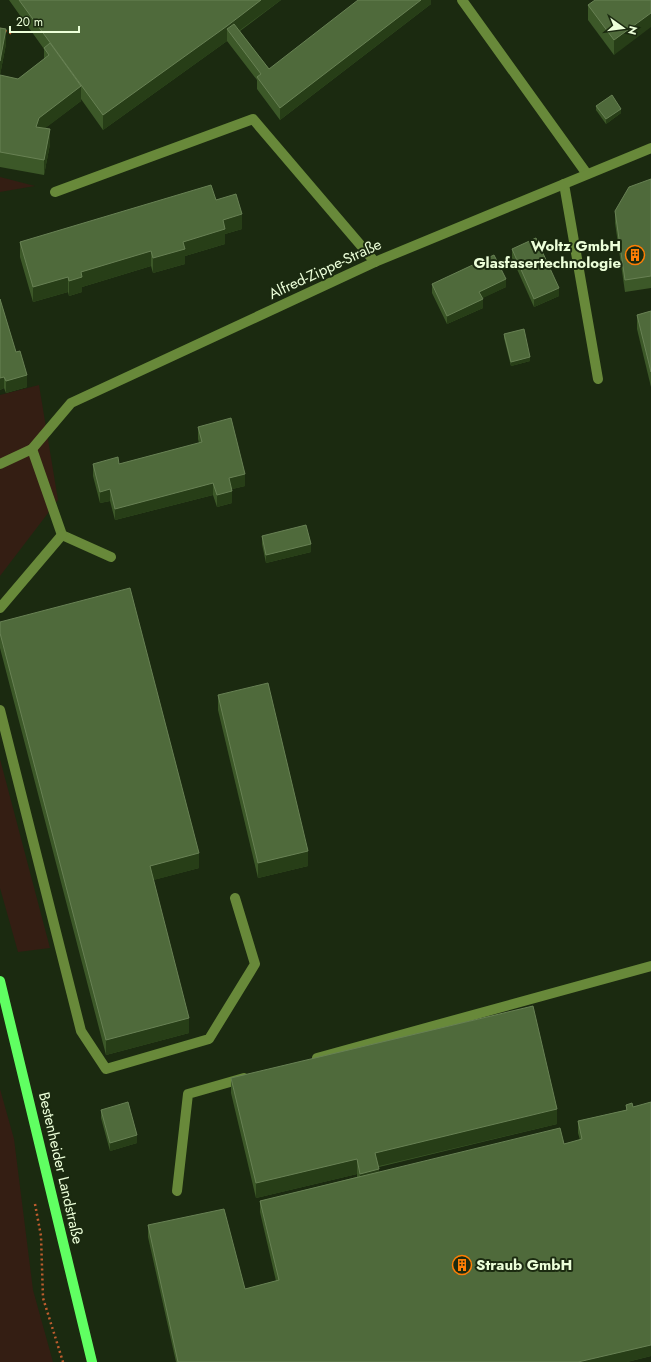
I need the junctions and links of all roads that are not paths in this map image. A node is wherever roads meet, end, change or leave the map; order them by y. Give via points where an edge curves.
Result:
1 (462, 0) edge
2 (651, 148) edge
3 (587, 174) junction
4 (564, 184) junction
5 (55, 192) dead end
6 (375, 262) junction
7 (598, 379) dead end
8 (32, 449) junction
9 (0, 464) edge
10 (62, 535) junction
11 (110, 558) dead end
12 (0, 608) edge
13 (0, 710) edge
14 (235, 898) dead end
15 (651, 966) edge
16 (0, 981) edge
17 (309, 1060) edge
18 (256, 1075) edge
19 (177, 1191) dead end
20 (92, 1362) edge

1 - 3 street
2 - 3 street, Alfred-Zippe-Straße
3 - 4 street, Alfred-Zippe-Straße
4 - 6 street, Alfred-Zippe-Straße
4 - 7 street
5 - 6 street via 253,119
6 - 8 street, Alfred-Zippe-Straße via 71,403
8 - 9 street
8 - 10 street
10 - 11 street
10 - 12 street
13 - 14 street via 81,1031 106,1069 209,1039 255,964
15 - 17 street
16 - 20 main road, Bestenheider Landstraße
18 - 19 street via 188,1094

